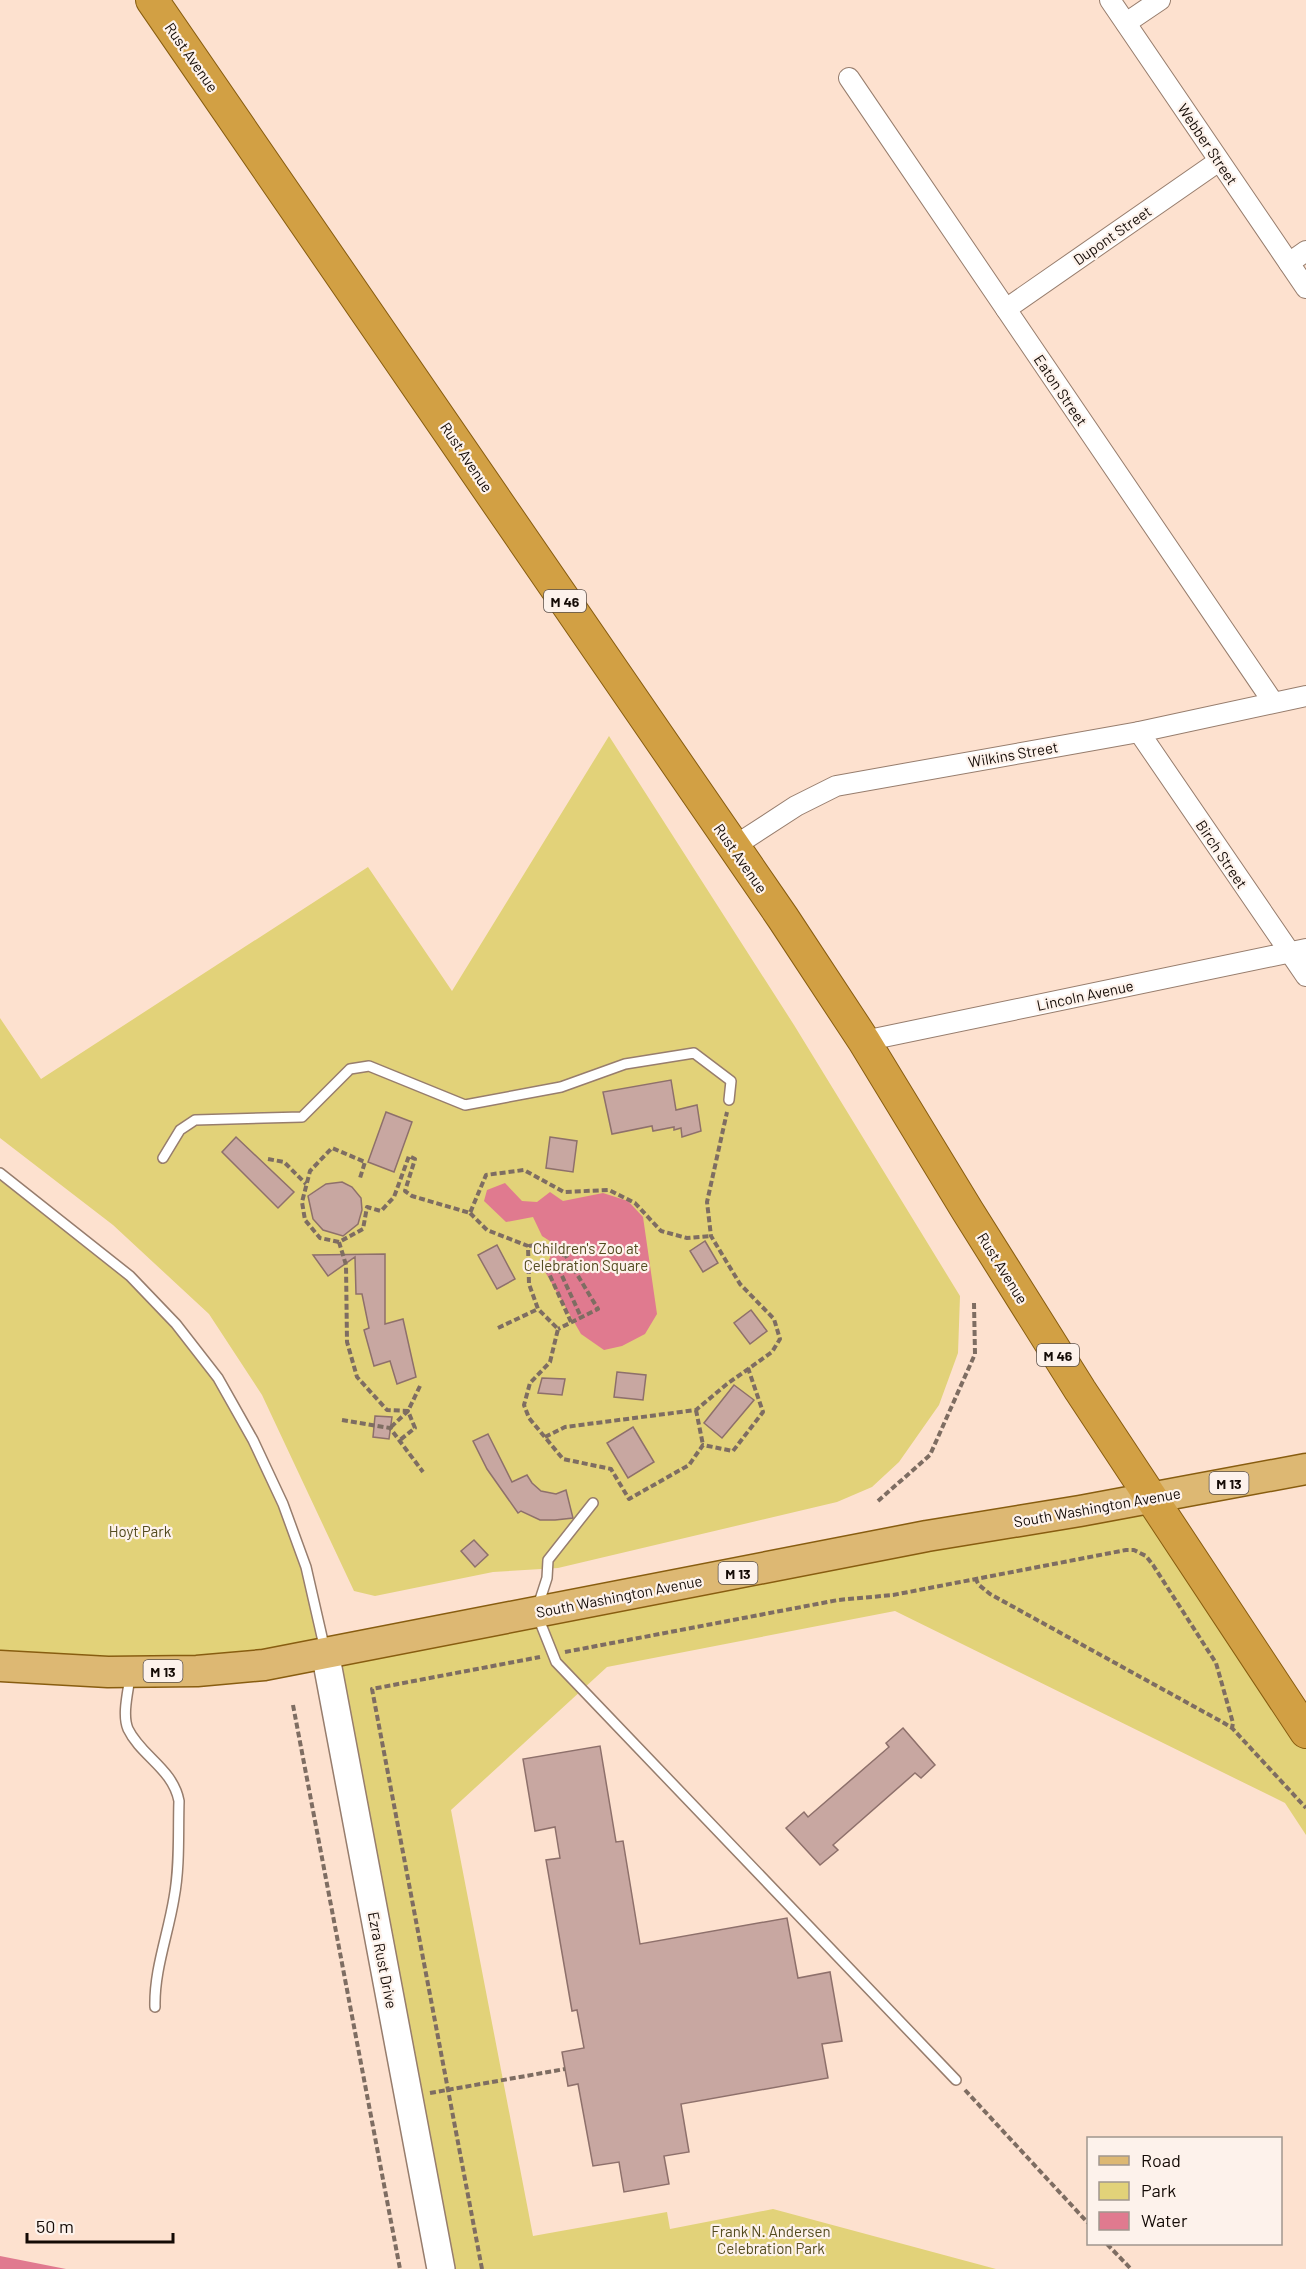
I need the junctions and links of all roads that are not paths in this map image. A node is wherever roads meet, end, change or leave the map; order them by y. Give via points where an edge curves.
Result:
1 (152, 0) edge
2 (1110, 0) edge
3 (1160, 0) edge
4 (1126, 23) junction
5 (849, 78) dead end
6 (1219, 161) junction
7 (1306, 251) edge
8 (1289, 263) junction
9 (1306, 288) edge
10 (1006, 309) junction
11 (1306, 696) edge
12 (1273, 702) junction
13 (1138, 732) junction
14 (733, 847) junction
15 (1298, 951) edge
16 (1306, 976) edge
17 (864, 1041) junction
18 (729, 1100) road end
19 (163, 1158) dead end
20 (0, 1173) edge
21 (1306, 1469) edge
22 (1152, 1498) junction
23 (593, 1503) dead end
24 (536, 1611) junction
25 (325, 1652) junction
26 (0, 1666) edge
27 (130, 1672) junction
28 (1306, 1732) edge
29 (155, 2007) dead end
30 (956, 2080) road end
31 (441, 2269) edge

1 - 14 highway, Rust Avenue / M 46
2 - 4 street, Webber Street
3 - 4 street
4 - 6 street, Webber Street
5 - 10 street, Eaton Street
6 - 8 street, Webber Street
6 - 10 street, Dupont Street
7 - 8 street
8 - 9 street, Webber Street
10 - 12 street, Eaton Street
11 - 12 street, Wilkins Street
12 - 13 street, Wilkins Street
13 - 14 street, Wilkins Street via 836,786 796,806
13 - 15 street, Birch Street
14 - 17 highway, Rust Avenue / M 46
15 - 16 street, Birch Street
15 - 17 street, Lincoln Avenue
17 - 22 highway, Rust Avenue / M 46 via 1010,1280
18 - 19 lane via 731,1082 694,1053 625,1064 561,1087 465,1105 369,1066 351,1069 302,1117 195,1120 180,1130
20 - 25 lane via 130,1276 176,1324 218,1378 283,1504 306,1567
21 - 22 main road, South Washington Avenue / M 13
22 - 24 main road, South Washington Avenue / M 13 via 927,1536
22 - 28 highway, Rust Avenue / M 46
23 - 24 lane via 548,1560 547,1578
24 - 25 main road, South Washington Avenue / M 13
24 - 30 lane via 556,1662
25 - 27 main road, South Washington Avenue / M 13 via 264,1665
25 - 31 main road, Ezra Rust Drive
26 - 27 main road, South Washington Avenue / M 13
27 - 29 lane via 128,1728 171,1779 179,1801 177,1880 155,1979

